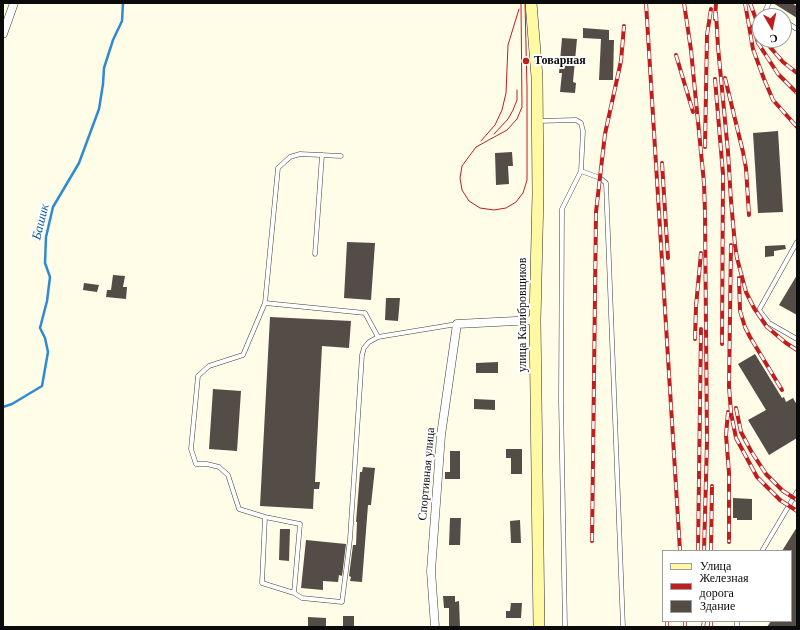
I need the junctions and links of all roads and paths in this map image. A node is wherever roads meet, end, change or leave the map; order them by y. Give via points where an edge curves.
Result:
1 (14, 3) edge
2 (531, 3) edge
3 (3, 34) edge
4 (537, 121) junction
5 (322, 155) junction
6 (341, 156) dead end
7 (581, 171) junction
8 (797, 242) edge
9 (315, 254) dead end
10 (265, 303) junction
11 (536, 320) junction
12 (456, 324) junction
13 (378, 337) junction
14 (797, 339) edge
15 (797, 492) edge
16 (265, 517) junction
17 (763, 550) edge
18 (294, 593) junction
19 (435, 627) edge
20 (539, 627) edge
21 (565, 627) edge
22 (623, 627) edge

1 - 3 street
2 - 4 street, улица Калибровщиков via 537,77
4 - 7 lane via 576,120 581,123
4 - 11 street, улица Калибровщиков
5 - 6 lane
5 - 9 lane
5 - 10 lane via 300,154 290,157 278,168
7 - 21 lane via 562,209 561,400
7 - 22 lane via 606,183
8 - 14 lane via 759,310 769,323
10 - 13 lane via 365,313
10 - 16 lane via 243,355 209,366 198,376 191,450 196,464 220,467 228,475 239,509
11 - 12 street
11 - 20 street, улица Калибровщиков
12 - 13 lane
12 - 19 street, Спортивная улица via 442,435 430,571
13 - 18 lane via 369,342 362,355 350,539 342,602 302,598
15 - 17 lane
16 - 18 lane via 262,584
16 - 18 lane via 300,524

